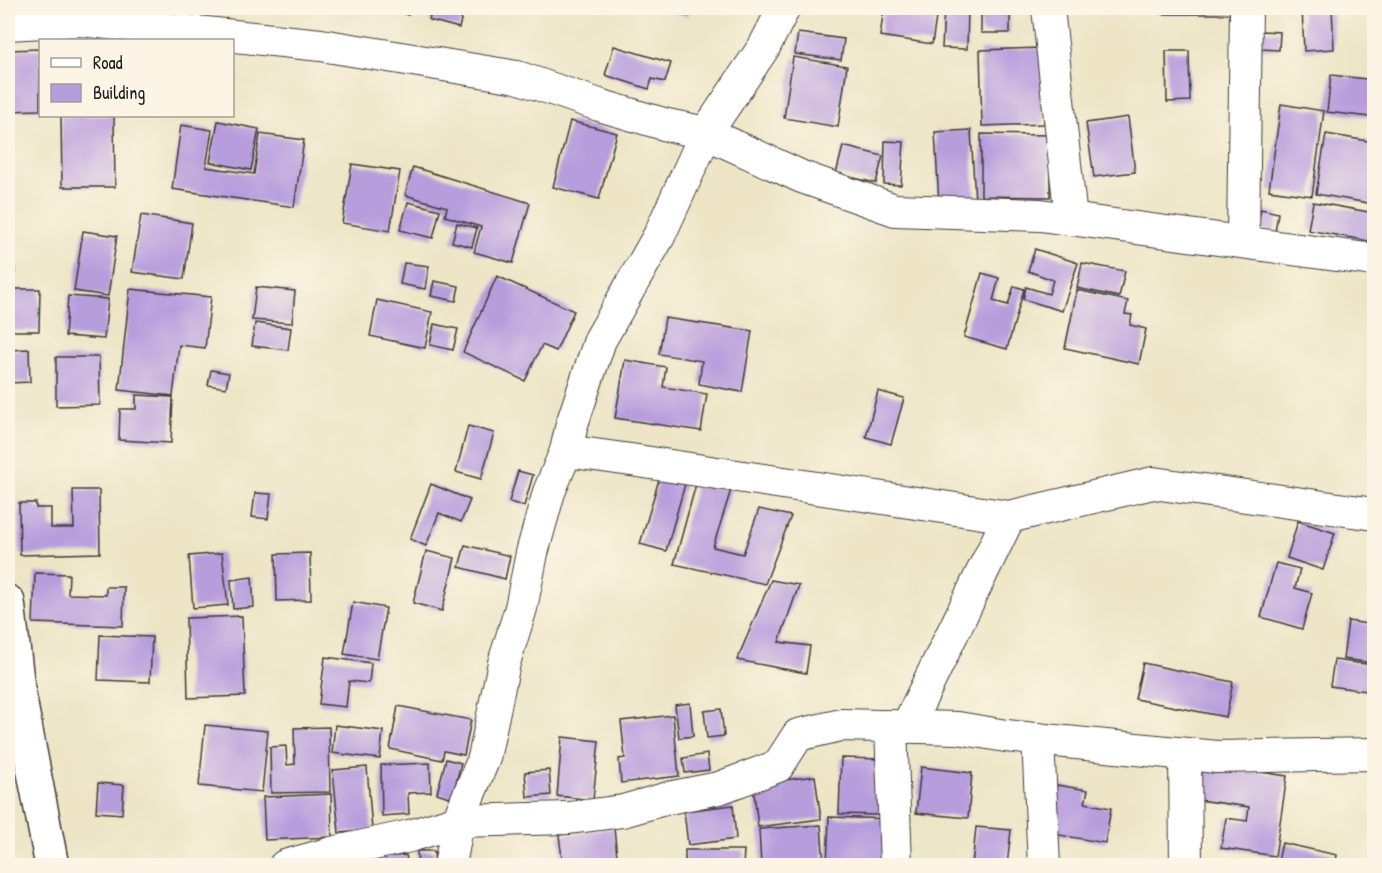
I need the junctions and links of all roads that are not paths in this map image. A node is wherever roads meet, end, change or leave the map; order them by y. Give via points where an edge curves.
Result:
1 (784, 8) edge
2 (1048, 8) edge
3 (1246, 8) edge
4 (8, 24) edge
5 (706, 133) junction
6 (1071, 219) junction
7 (1243, 242) junction
8 (1374, 260) edge
9 (566, 451) junction
10 (1374, 514) edge
11 (1009, 517) junction
12 (8, 602) edge
13 (899, 726) junction
14 (1038, 739) junction
15 (1185, 754) junction
16 (1374, 754) edge
17 (458, 821) junction
18 (52, 866) edge
19 (285, 866) edge
20 (450, 866) edge
21 (896, 866) edge
22 (1044, 866) edge
23 (1186, 866) edge

1 - 5 street via 764,47
2 - 6 street
3 - 7 street
4 - 5 street via 80,20 321,45 517,77 599,105
5 - 6 street via 802,177 895,210
5 - 9 street via 658,236 600,340
6 - 7 street
7 - 8 street
9 - 11 street
9 - 17 street via 549,492 532,552 484,758
10 - 11 street via 1153,483
11 - 13 street
12 - 18 street via 18,689
13 - 14 street via 958,728
13 - 17 street via 841,725 798,735 778,766 719,788 623,811 569,818
13 - 21 street
14 - 15 street
14 - 22 street
15 - 16 street via 1217,758
15 - 23 street
17 - 19 street via 410,837
17 - 20 street

